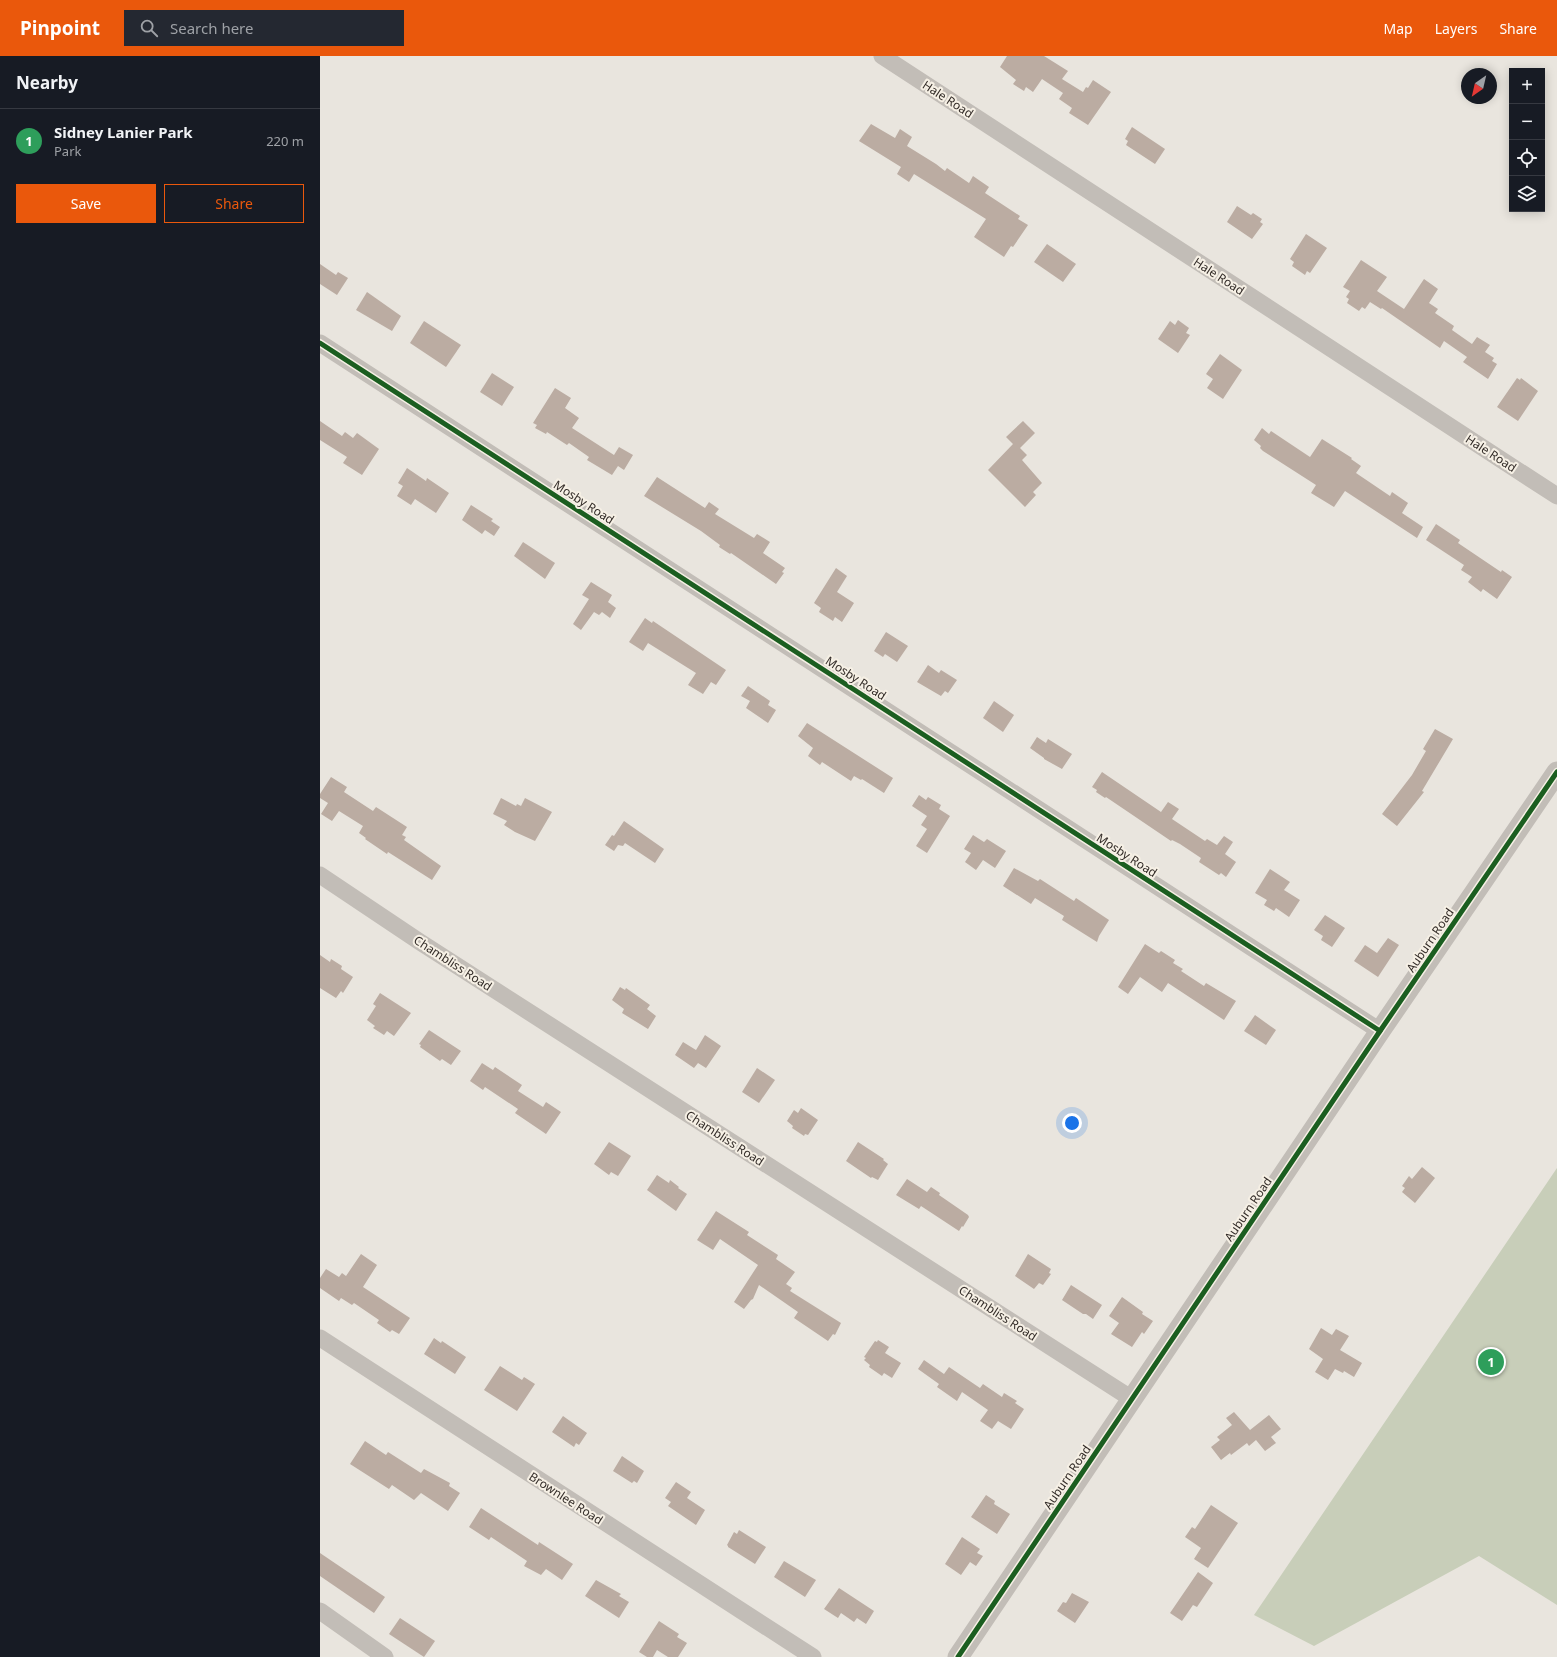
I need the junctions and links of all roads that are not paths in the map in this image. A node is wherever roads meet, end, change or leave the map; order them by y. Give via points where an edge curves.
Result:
1 (882, 56) edge
2 (320, 343) edge
3 (1557, 496) edge
4 (1557, 772) edge
5 (320, 876) edge
6 (1380, 1031) junction
7 (320, 1338) edge
8 (1132, 1400) junction
9 (320, 1611) edge
10 (385, 1657) edge
11 (812, 1657) edge
12 (958, 1657) edge

1 - 3 street, Hale Road
2 - 6 street, Mosby Road
4 - 6 street, Auburn Road
5 - 8 street, Chambliss Road
6 - 8 street, Auburn Road
7 - 11 street, Brownlee Road
8 - 12 street, Auburn Road
9 - 10 street

